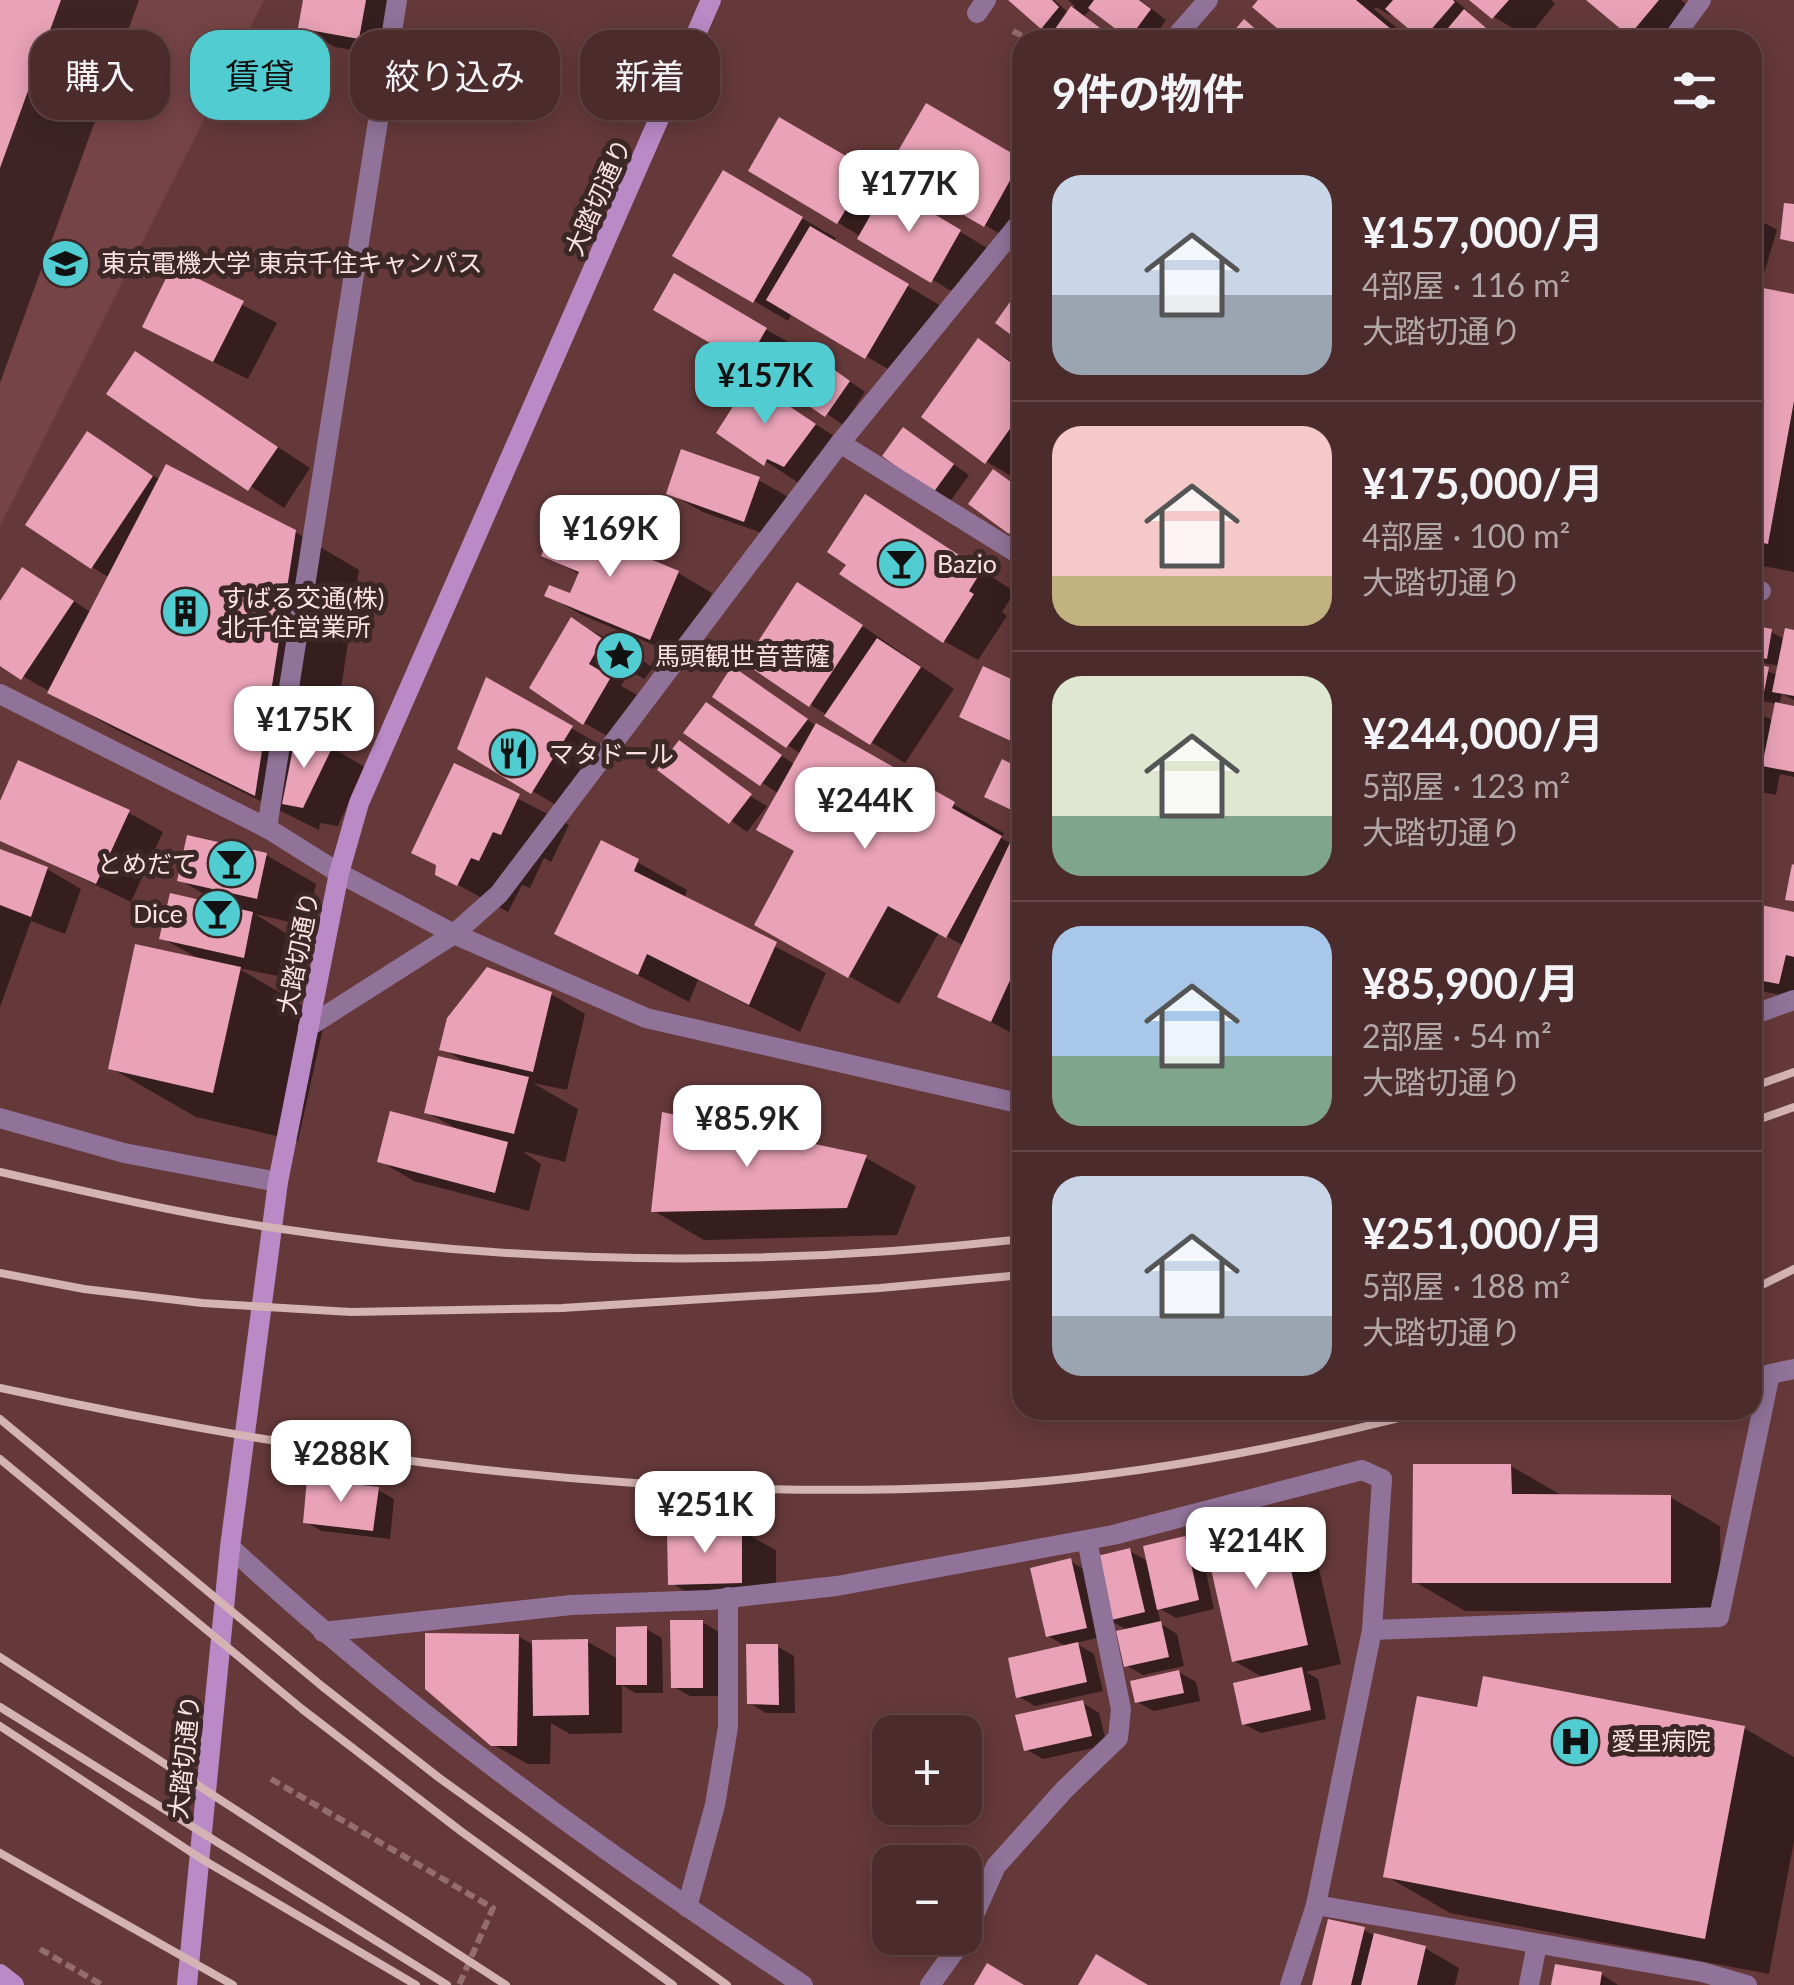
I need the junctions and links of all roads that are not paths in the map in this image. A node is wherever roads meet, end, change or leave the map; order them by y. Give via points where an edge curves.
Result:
1 (397, 0) edge
2 (1701, 0) edge
3 (1204, 1) edge
4 (706, 2) edge
5 (1180, 30) edge
6 (1679, 30) edge
7 (1012, 232) edge
8 (840, 442) junction
9 (1012, 550) edge
10 (0, 694) edge
11 (267, 828) junction
12 (339, 873) junction
13 (454, 934) junction
14 (1794, 1000) edge
15 (1762, 1011) edge
16 (308, 1028) junction
17 (1012, 1102) edge
18 (0, 1118) edge
19 (278, 1182) junction
20 (1794, 1369) edge
21 (1762, 1411) edge
22 (1760, 1420) edge
23 (1088, 1540) junction
24 (230, 1546) junction
25 (728, 1598) junction
26 (1372, 1630) junction
27 (323, 1632) junction
28 (982, 1897) edge
29 (1316, 1905) junction
30 (687, 1907) junction
31 (1537, 1944) junction
32 (951, 1955) edge
33 (0, 1974) edge
34 (14, 1985) edge
35 (186, 1985) edge
36 (803, 1985) edge
37 (930, 1985) edge
38 (1290, 1985) edge
39 (1529, 1985) edge
40 (1747, 1985) edge

1 - 11 street
2 - 6 street
3 - 5 street
4 - 12 street, 大踏切通り via 359,803
7 - 8 street
8 - 9 street
8 - 13 street via 499,894
10 - 11 street
11 - 12 street
12 - 13 street
12 - 16 street, 大踏切通り
13 - 16 street
13 - 17 street via 646,1018
14 - 15 street
16 - 19 street, 大踏切通り
18 - 19 street via 124,1153
19 - 24 street, 大踏切通り
20 - 21 street via 1770,1374
22 - 26 street via 1718,1616
23 - 25 street via 837,1586
23 - 26 street via 1362,1470 1382,1479
23 - 28 street via 1121,1708 1118,1738 996,1866
24 - 27 street
24 - 35 street, 大踏切通り
25 - 27 street via 572,1606
25 - 30 street via 728,1727
26 - 29 street
27 - 30 street via 456,1739
29 - 31 street
29 - 38 street
30 - 36 street
31 - 39 street
31 - 40 street
32 - 37 street
33 - 34 street

